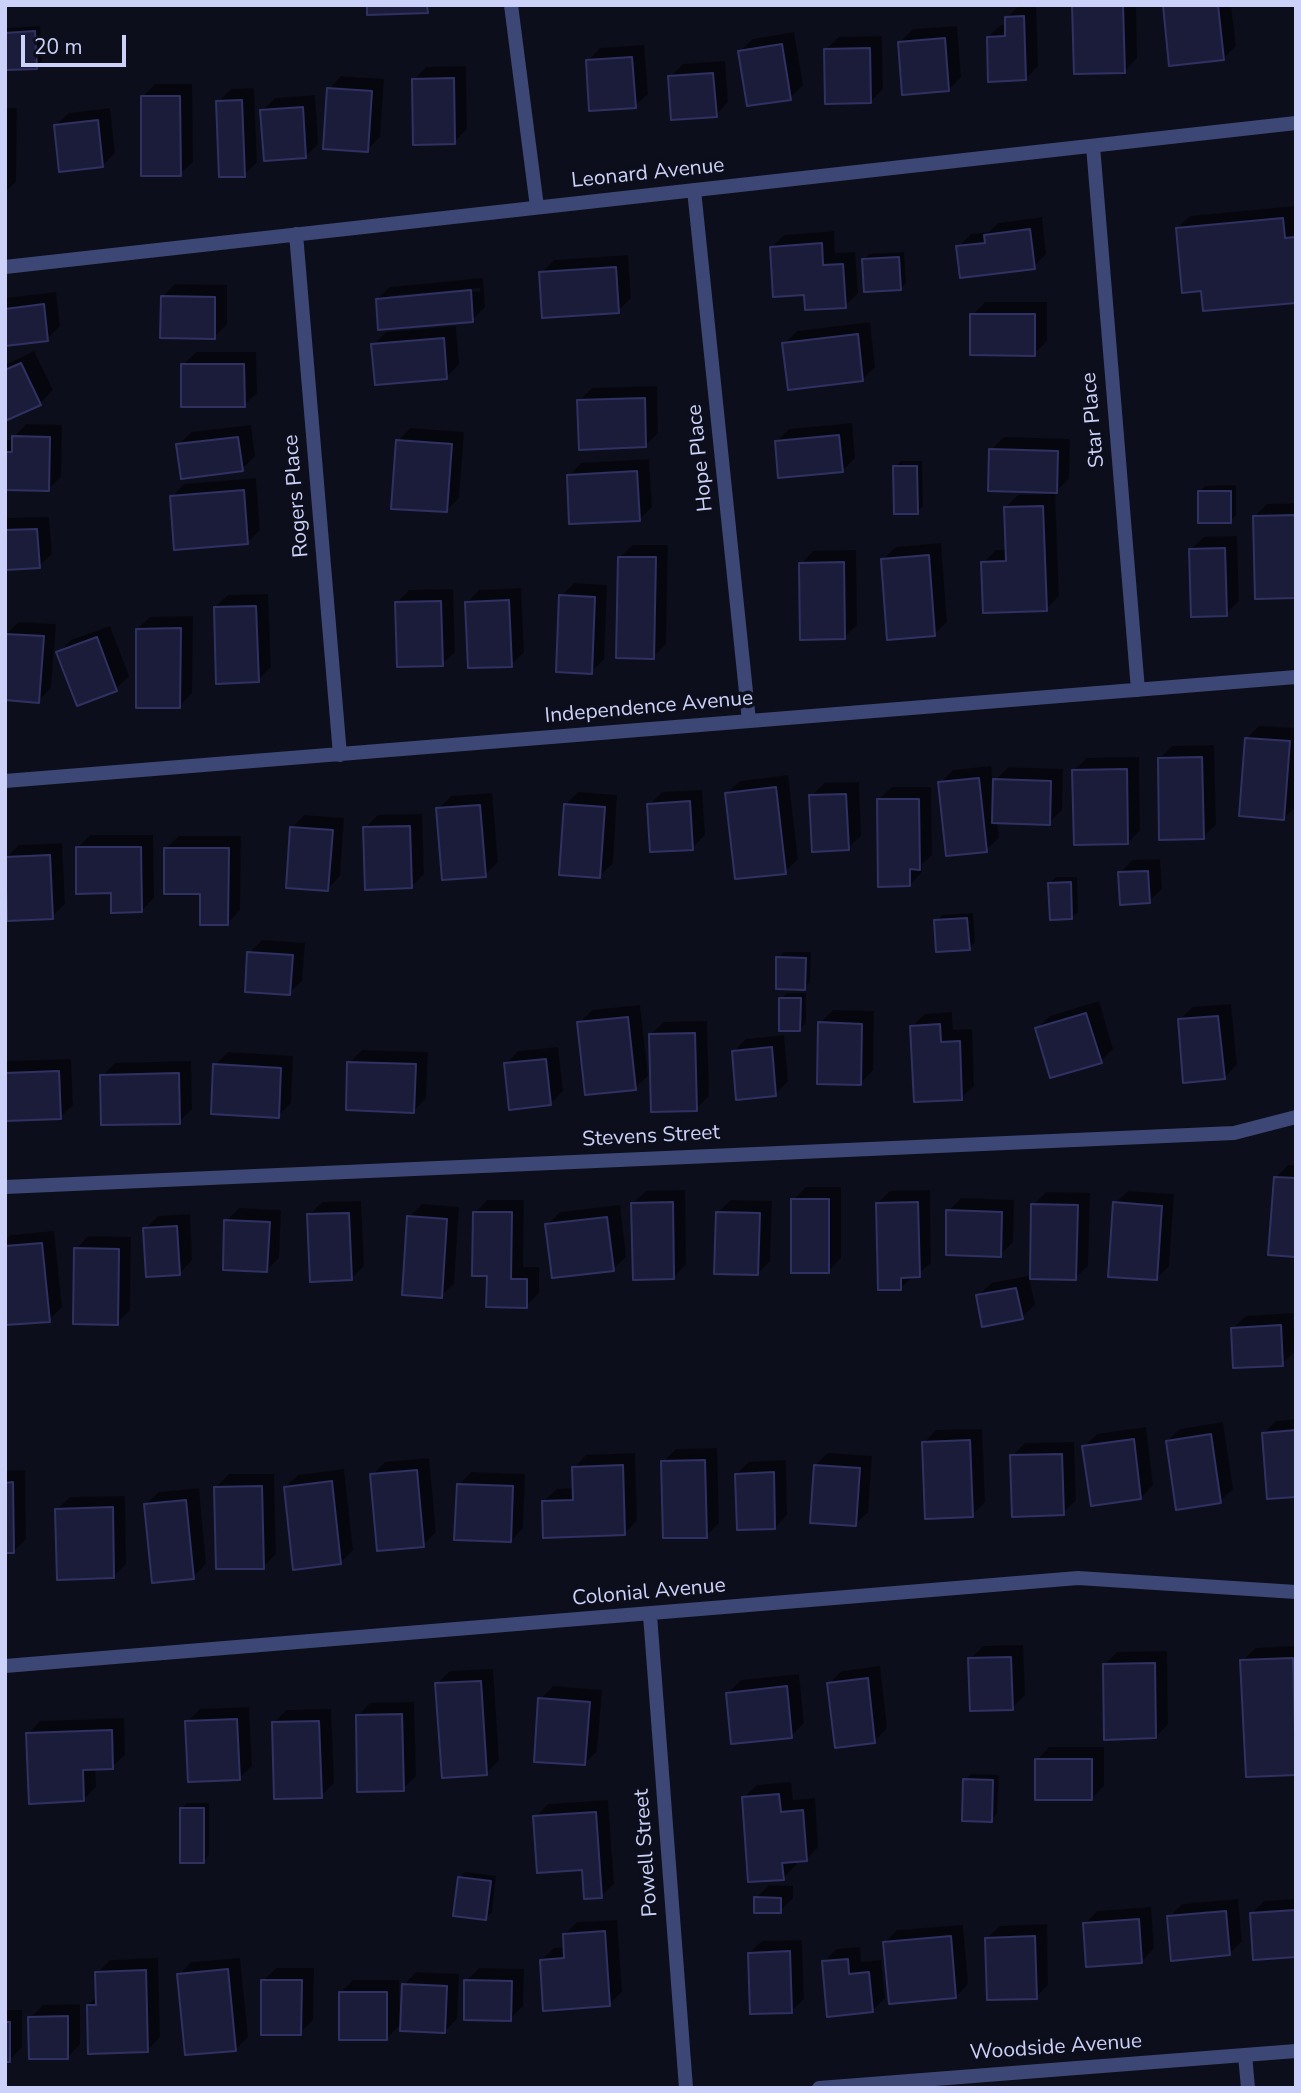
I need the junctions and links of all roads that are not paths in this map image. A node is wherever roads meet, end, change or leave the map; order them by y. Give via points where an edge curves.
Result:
1 (511, 5) edge
2 (1296, 124) edge
3 (1093, 146) junction
4 (694, 190) junction
5 (537, 207) junction
6 (296, 234) junction
7 (5, 267) edge
8 (1296, 677) edge
9 (1138, 690) junction
10 (749, 721) junction
11 (340, 755) junction
12 (5, 781) edge
13 (1296, 1117) edge
14 (5, 1186) edge
15 (1296, 1592) edge
16 (650, 1615) junction
17 (5, 1666) edge
18 (1296, 2050) edge
19 (1245, 2055) junction
20 (686, 2088) edge
21 (819, 2088) edge
22 (1248, 2088) edge

1 - 5 street
2 - 3 street, Leonard Avenue
3 - 4 street, Leonard Avenue
3 - 9 street, Star Place
4 - 5 street, Leonard Avenue
4 - 10 street, Hope Place
5 - 6 street, Leonard Avenue
6 - 7 street, Leonard Avenue
6 - 11 street, Rogers Place
8 - 9 street, Independence Avenue
9 - 10 street, Independence Avenue
10 - 11 street, Independence Avenue
11 - 12 street, Independence Avenue
13 - 14 street, Stevens Street via 1234,1133
15 - 16 street, Colonial Avenue via 1077,1578
16 - 17 street, Colonial Avenue
16 - 20 street, Powell Street
18 - 19 street, Woodside Avenue
19 - 21 street, Woodside Avenue
19 - 22 street

